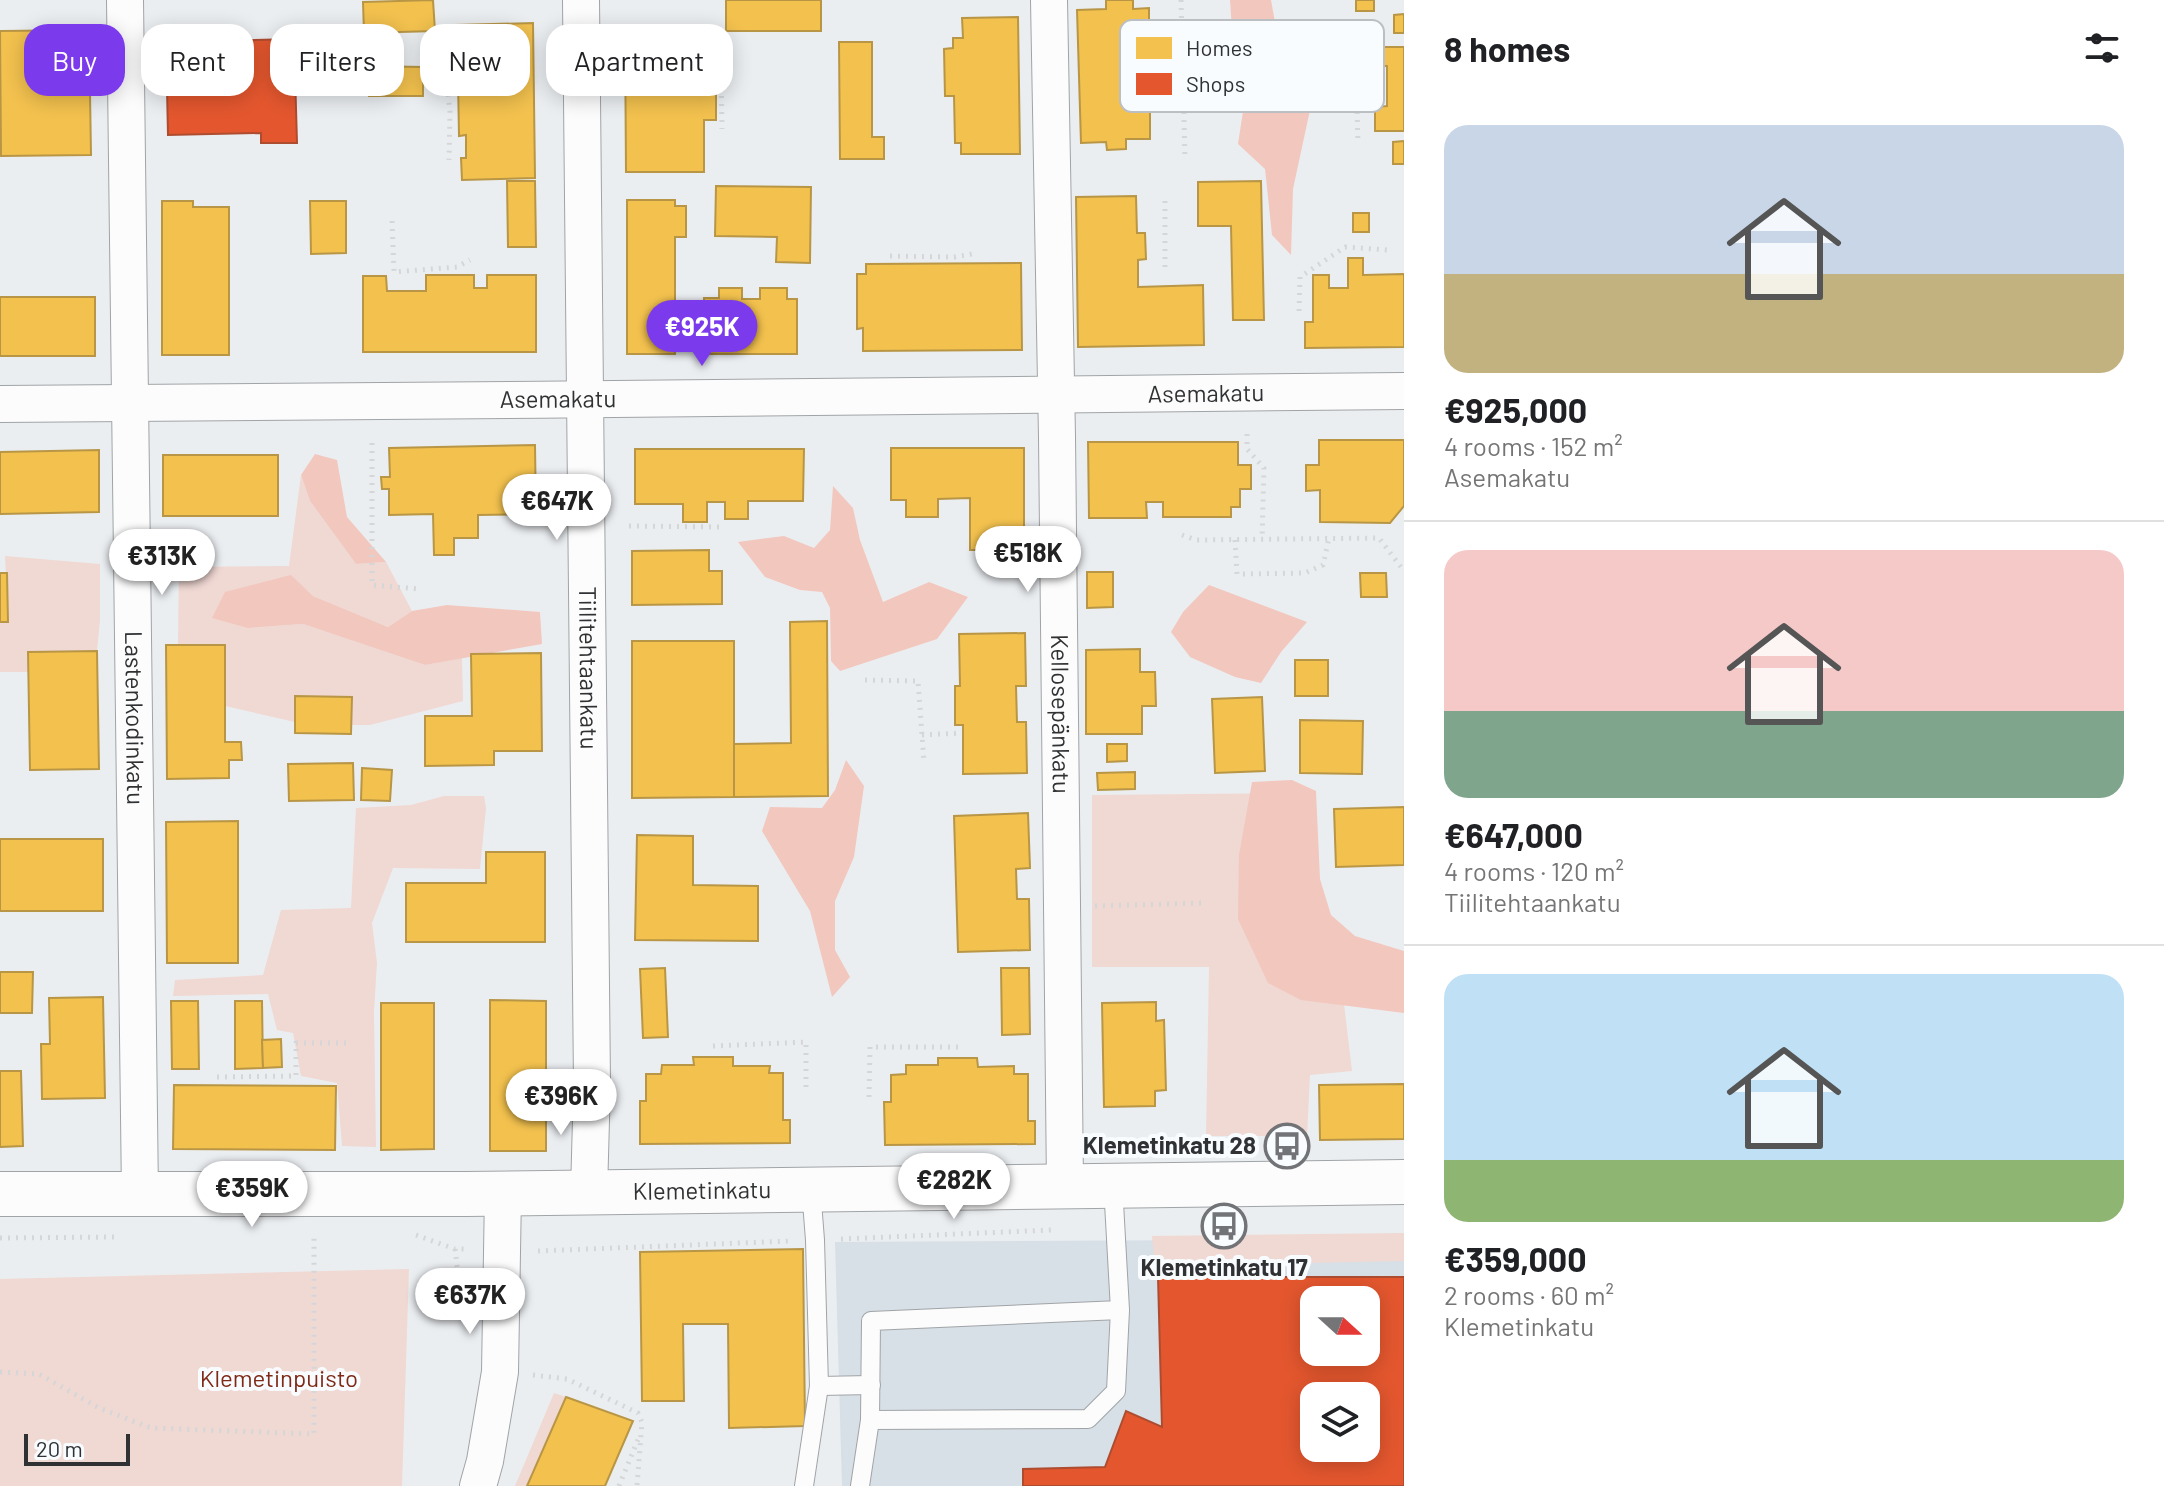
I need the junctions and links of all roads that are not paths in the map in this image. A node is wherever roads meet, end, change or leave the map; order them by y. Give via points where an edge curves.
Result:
1 (125, 0) edge
2 (581, 0) edge
3 (1049, 0) edge
4 (1404, 391) edge
5 (1056, 397) junction
6 (586, 398) junction
7 (130, 402) junction
8 (0, 404) edge
9 (1404, 1182) edge
10 (1113, 1185) junction
11 (1065, 1186) junction
12 (811, 1189) junction
13 (589, 1192) junction
14 (503, 1193) junction
15 (0, 1194) edge
16 (140, 1195) junction
17 (1120, 1310) junction
18 (871, 1385) junction
19 (819, 1386) junction
20 (870, 1420) junction
21 (478, 1486) edge
22 (804, 1486) edge
23 (860, 1486) edge

1 - 7 street, Lastenkodinkatu
2 - 6 street, Tiilitehtaankatu
3 - 5 street, Kellosepänkatu
4 - 5 street, Asemakatu
5 - 6 street, Asemakatu
5 - 11 street, Kellosepänkatu
6 - 7 street, Asemakatu
6 - 13 street, Tiilitehtaankatu
7 - 8 street, Asemakatu
7 - 16 street, Lastenkodinkatu
9 - 10 street, Klemetinkatu
10 - 11 street, Klemetinkatu
10 - 17 lane
11 - 12 street, Klemetinkatu
12 - 13 street, Klemetinkatu
12 - 19 lane
13 - 14 street, Klemetinkatu
14 - 16 street, Klemetinkatu
14 - 21 street via 500,1372
15 - 16 street, Klemetinkatu
17 - 18 lane via 871,1321
17 - 20 lane via 1116,1391 1088,1419
18 - 19 lane
18 - 20 lane
19 - 22 lane
20 - 23 lane

